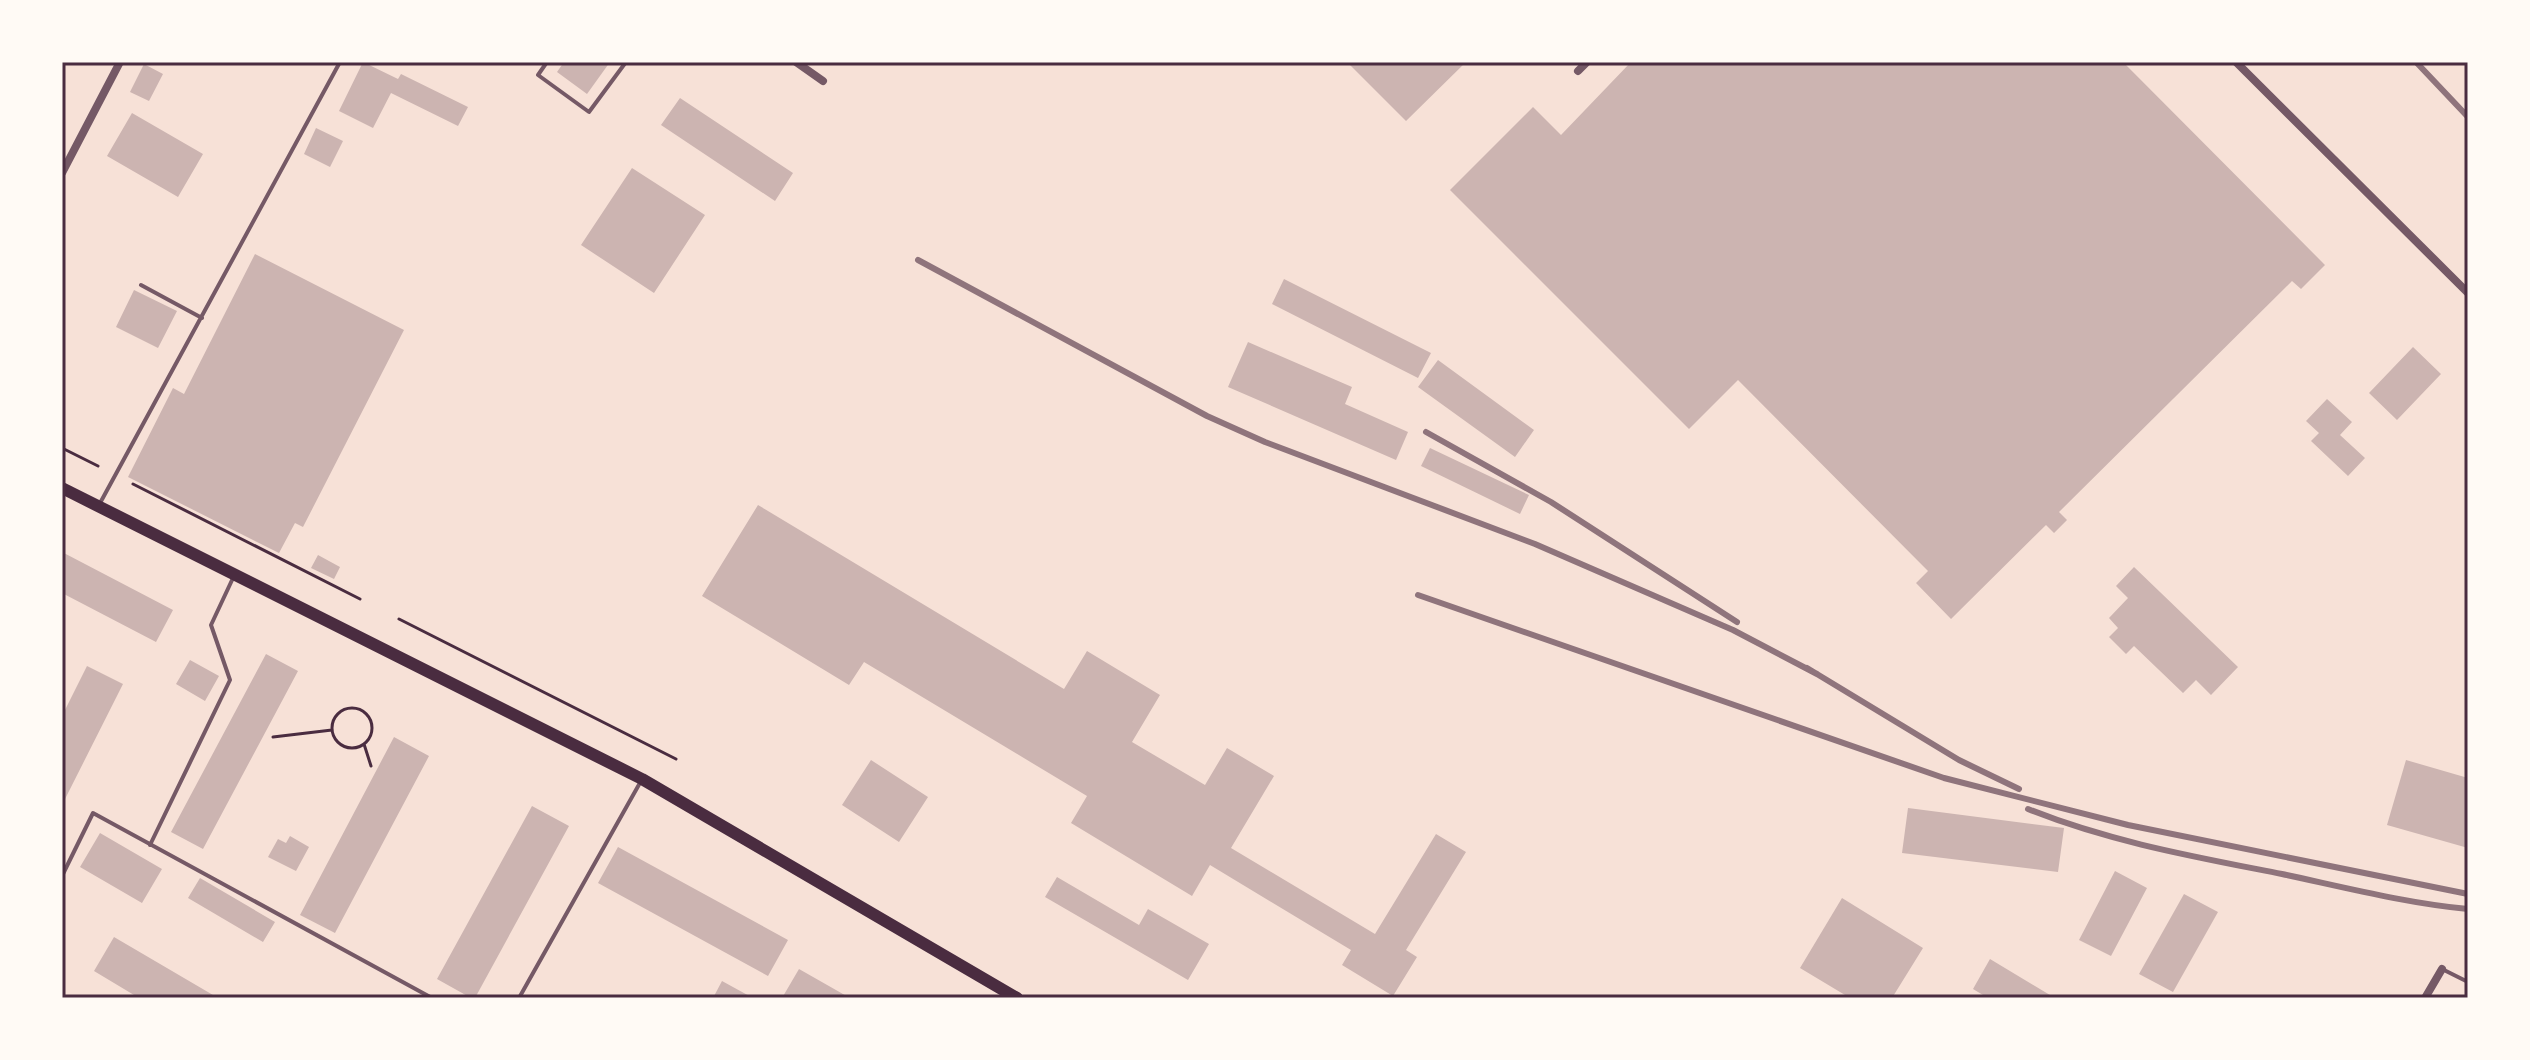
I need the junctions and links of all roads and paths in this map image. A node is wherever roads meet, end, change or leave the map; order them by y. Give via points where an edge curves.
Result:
1 (120, 62) edge
2 (340, 62) edge
3 (547, 62) edge
4 (626, 62) edge
5 (796, 62) edge
6 (1587, 62) edge
7 (2236, 62) edge
8 (1578, 71) dead end
9 (823, 81) dead end
10 (62, 173) edge
11 (141, 285) dead end
12 (2468, 293) edge
13 (202, 318) junction
14 (62, 448) edge
15 (98, 466) dead end
16 (133, 484) dead end
17 (62, 488) edge
18 (98, 507) junction
19 (234, 576) junction
20 (360, 599) dead end
21 (399, 619) dead end
22 (332, 730) junction
23 (273, 737) dead end
24 (364, 744) junction
25 (676, 759) dead end
26 (371, 766) dead end
27 (642, 779) junction
28 (150, 845) junction
29 (62, 876) edge
30 (2442, 969) joint
31 (2468, 982) edge
32 (432, 998) edge
33 (519, 998) edge
34 (1017, 998) edge
35 (2425, 998) edge

1 - 10 street
2 - 13 lane
3 - 4 lane via 538,75 589,112
5 - 9 street
6 - 8 street
7 - 12 street
11 - 13 lane
13 - 18 lane
14 - 15 path
16 - 20 path
17 - 18 main road
18 - 19 main road
19 - 27 main road
19 - 28 lane via 211,625 230,680
21 - 25 path
22 - 23 path
22 - 24 path via 343,746
22 - 24 path via 340,712 359,709 372,724
24 - 26 path
27 - 33 lane
27 - 34 main road
28 - 29 lane via 93,813
28 - 32 lane
30 - 31 lane
30 - 35 street

